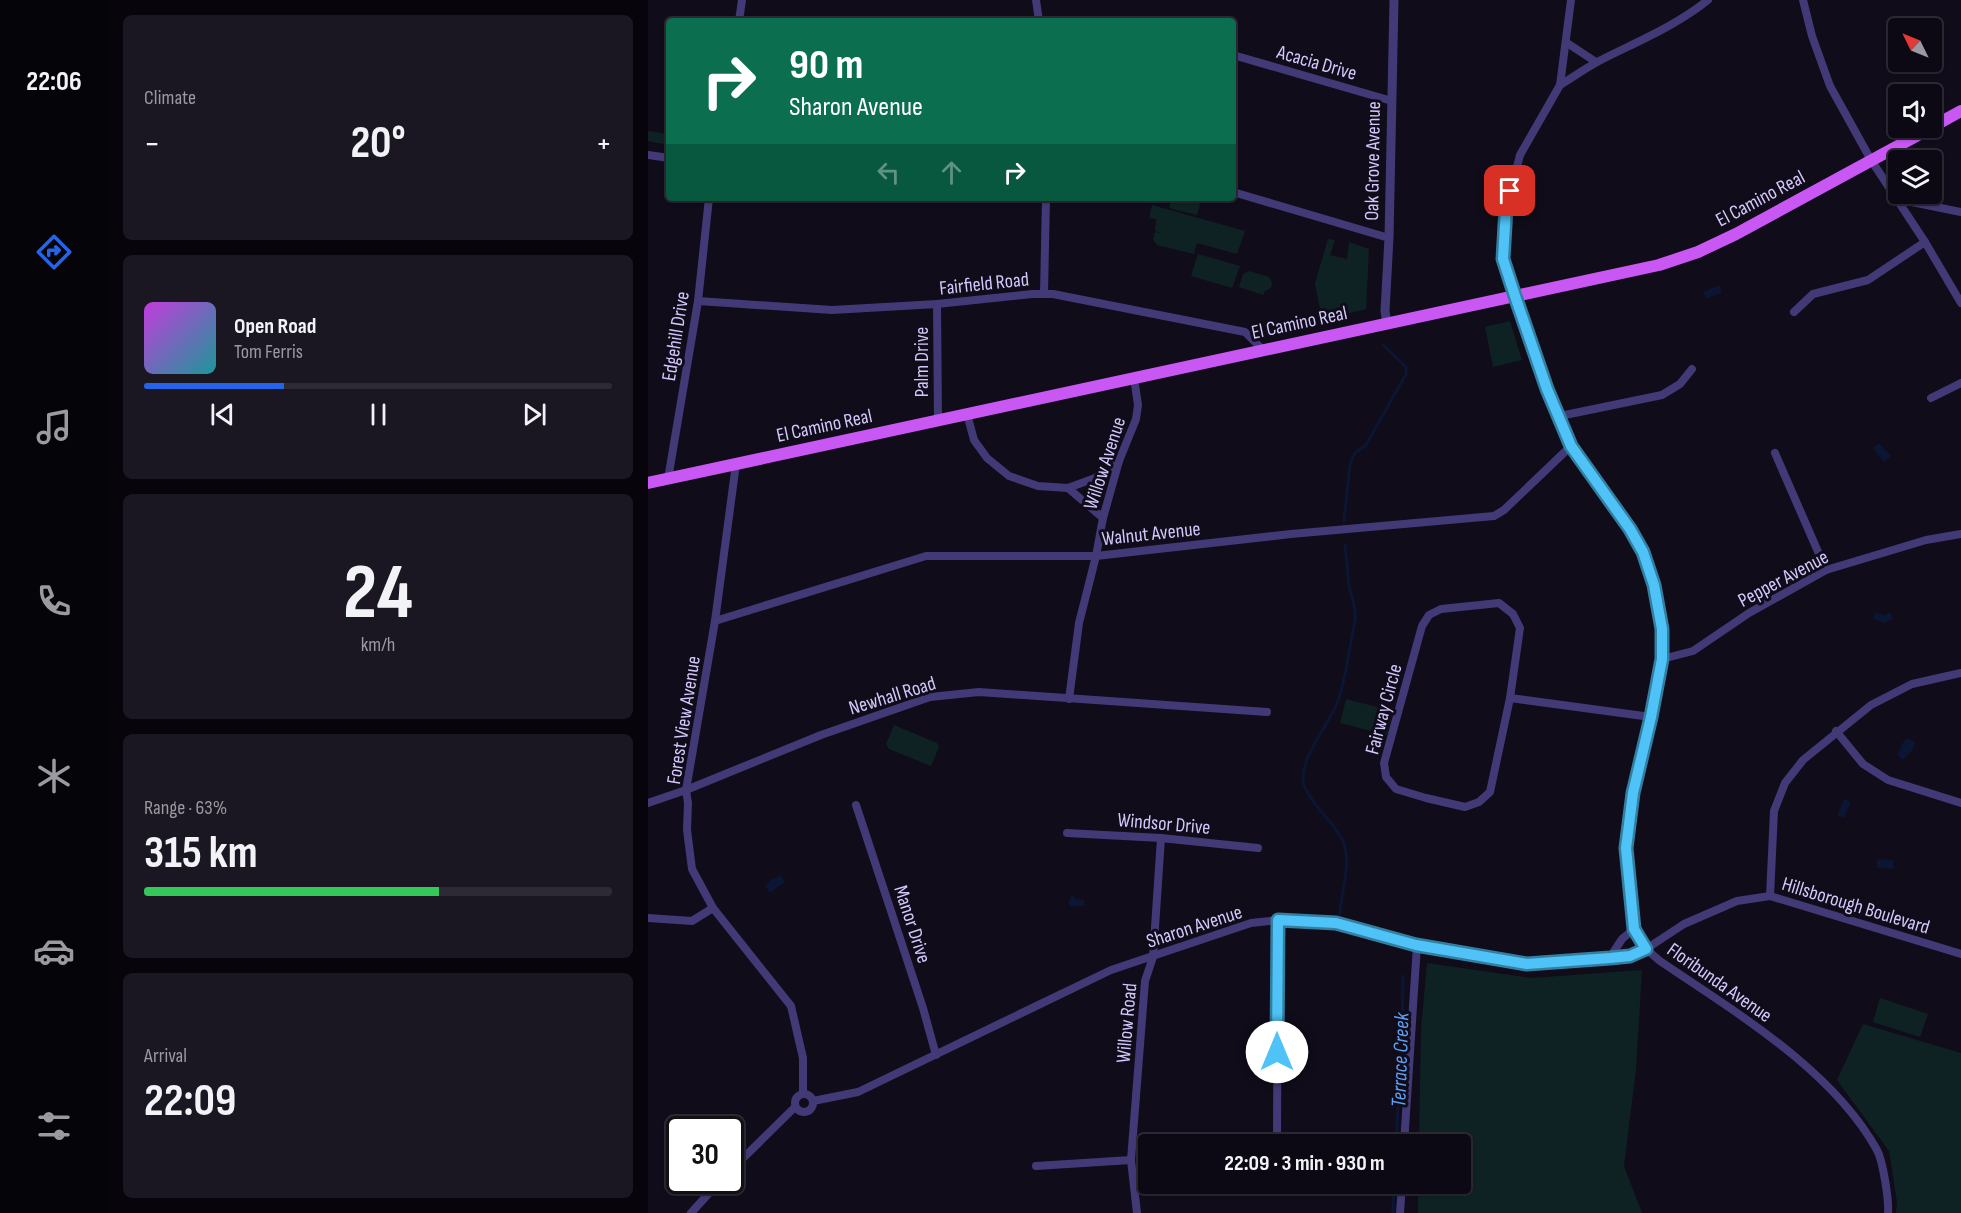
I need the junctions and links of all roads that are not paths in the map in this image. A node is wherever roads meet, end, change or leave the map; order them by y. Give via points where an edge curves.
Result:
1 (742, 0) edge
2 (1036, 0) edge
3 (1394, 0) edge
4 (1571, 0) edge
5 (1708, 0) edge
6 (1803, 0) edge
7 (739, 18) edge
8 (1039, 18) edge
9 (1567, 43) junction
10 (1236, 56) edge
11 (1596, 62) junction
12 (1560, 85) junction
13 (1392, 101) junction
14 (1961, 111) edge
15 (1942, 121) edge
16 (1912, 138) edge
17 (648, 155) edge
18 (666, 158) edge
19 (1871, 160) junction
20 (1888, 186) edge
21 (1236, 193) edge
22 (709, 201) edge
23 (1046, 201) edge
24 (1900, 204) edge
25 (1922, 204) edge
26 (1961, 212) edge
27 (1389, 238) junction
28 (1925, 243) junction
29 (1044, 294) junction
30 (1515, 296) junction
31 (698, 301) junction
32 (1961, 303) edge
33 (937, 304) junction
34 (1794, 312) dead end
35 (1387, 324) junction
36 (1263, 350) junction
37 (1692, 369) dead end
38 (1134, 378) junction
39 (1961, 383) edge
40 (1931, 398) dead end
41 (967, 414) junction
42 (1560, 416) junction
43 (938, 420) junction
44 (1571, 446) junction
45 (1775, 453) dead end
46 (1119, 461) junction
47 (736, 464) junction
48 (668, 479) junction
49 (648, 483) edge
50 (1068, 488) junction
51 (1103, 518) junction
52 (1961, 534) edge
53 (1096, 556) junction
54 (1826, 570) junction
55 (715, 621) junction
56 (1662, 659) junction
57 (1961, 673) edge
58 (1510, 698) junction
59 (1069, 699) junction
60 (1267, 711) dead end
61 (1651, 717) junction
62 (1836, 731) junction
63 (686, 790) junction
64 (648, 803) edge
65 (1961, 803) edge
66 (856, 805) dead end
67 (1067, 833) dead end
68 (1161, 838) junction
69 (1258, 848) dead end
70 (1770, 896) junction
71 (713, 908) junction
72 (648, 918) edge
73 (1278, 920) junction
74 (1634, 929) junction
75 (1416, 945) junction
76 (1646, 949) junction
77 (1961, 954) edge
78 (1153, 957) junction
79 (1610, 958) junction
80 (936, 1055) junction
81 (804, 1093) junction
82 (813, 1101) junction
83 (795, 1107) junction
84 (1277, 1134) edge
85 (1405, 1134) edge
86 (744, 1157) edge
87 (1131, 1160) junction
88 (1036, 1166) dead end
89 (708, 1194) edge
90 (1401, 1194) edge
91 (691, 1213) edge
92 (1137, 1213) edge
93 (1400, 1213) edge
94 (1888, 1213) edge

1 - 7 street
2 - 8 street
3 - 13 street, Oak Grove Avenue
4 - 9 street, Floribunda Avenue
5 - 11 street via 1663,29
6 - 19 street via 1830,86
9 - 11 street
9 - 12 street, Floribunda Avenue
10 - 13 street, Acacia Drive
11 - 12 street
12 - 30 street, Floribunda Avenue via 1520,155 1506,208 1503,259
13 - 27 street, Oak Grove Avenue
14 - 15 main road, El Camino Real
16 - 19 main road, El Camino Real
17 - 18 street
19 - 20 street
19 - 30 main road, El Camino Real via 1698,252 1659,265
21 - 27 street
22 - 31 street, Edgehill Drive
23 - 29 street
24 - 28 street
25 - 26 street
27 - 35 street, Oak Grove Avenue
28 - 32 street
28 - 34 street via 1868,280 1813,294
29 - 33 street, Fairfield Road
29 - 36 street, Fairfield Road via 1245,332
30 - 35 main road, El Camino Real
30 - 42 street, Floribunda Avenue
31 - 33 street, Fairfield Road via 832,310
31 - 48 street, Edgehill Drive
33 - 43 street, Palm Drive
35 - 36 main road, El Camino Real
36 - 38 main road, El Camino Real
37 - 42 street via 1680,384 1662,395
38 - 41 main road, El Camino Real
38 - 46 street, Willow Avenue via 1136,419
39 - 40 street
41 - 43 main road, El Camino Real
41 - 50 street via 974,440 987,458 1010,476 1038,486
42 - 44 street, Floribunda Avenue
43 - 47 main road, El Camino Real
44 - 53 street, Walnut Avenue via 1494,516
44 - 56 street, Floribunda Avenue via 1643,552 1662,629
45 - 54 street
46 - 50 street via 1095,478
46 - 51 street, Willow Avenue
47 - 48 main road, El Camino Real
47 - 55 street, Forest View Avenue
48 - 49 main road, El Camino Real
50 - 51 street
51 - 53 street, Willow Avenue
52 - 54 street, Pepper Avenue via 1926,540
53 - 55 street, Walnut Avenue via 926,556
53 - 59 street, Willow Avenue via 1079,623
54 - 56 street, Pepper Avenue via 1749,613 1693,651
55 - 63 street, Forest View Avenue
56 - 61 street, Floribunda Avenue
57 - 62 street via 1912,684 1871,705
58 - 58 street, Fairway Circle via 1520,628 1513,614 1499,603 1441,609 1429,615 1422,626 1384,763 1386,777 1396,789 1426,798 1465,807 1479,802 1490,792
58 - 61 street
59 - 60 street, Newhall Road
59 - 63 street, Newhall Road via 979,692 930,697 821,735
61 - 74 street, Floribunda Avenue via 1633,793 1626,848
62 - 65 street via 1863,764 1888,780
62 - 70 street via 1803,760 1785,783 1774,811
63 - 64 street, Newhall Road
63 - 71 street, Forest View Avenue via 692,870
66 - 80 street, Manor Drive
67 - 68 street, Windsor Drive
68 - 69 street, Windsor Drive
68 - 78 street, Willow Road
70 - 76 street, Hillsborough Boulevard via 1726,905 1684,924
70 - 77 street, Hillsborough Boulevard
71 - 72 street via 692,921
71 - 81 street, Forest View Avenue via 791,1006 803,1058
73 - 75 street, Sharon Avenue via 1336,923
73 - 78 street, Sharon Avenue via 1251,923
73 - 84 street
74 - 76 street, Floribunda Avenue
74 - 79 street
75 - 79 street, Sharon Avenue via 1527,964
75 - 85 street
76 - 79 street, Sharon Avenue
76 - 94 street, Floribunda Avenue via 1752,1023 1846,1105 1878,1152
78 - 80 street, Sharon Avenue via 1111,970
78 - 87 street, Willow Road via 1145,981
80 - 82 street, Sharon Avenue via 858,1092
81 - 82 street
81 - 83 street via 796,1098
82 - 83 street via 808,1111
83 - 86 street
87 - 88 street
87 - 92 street, Willow Road
89 - 91 street
90 - 93 street

